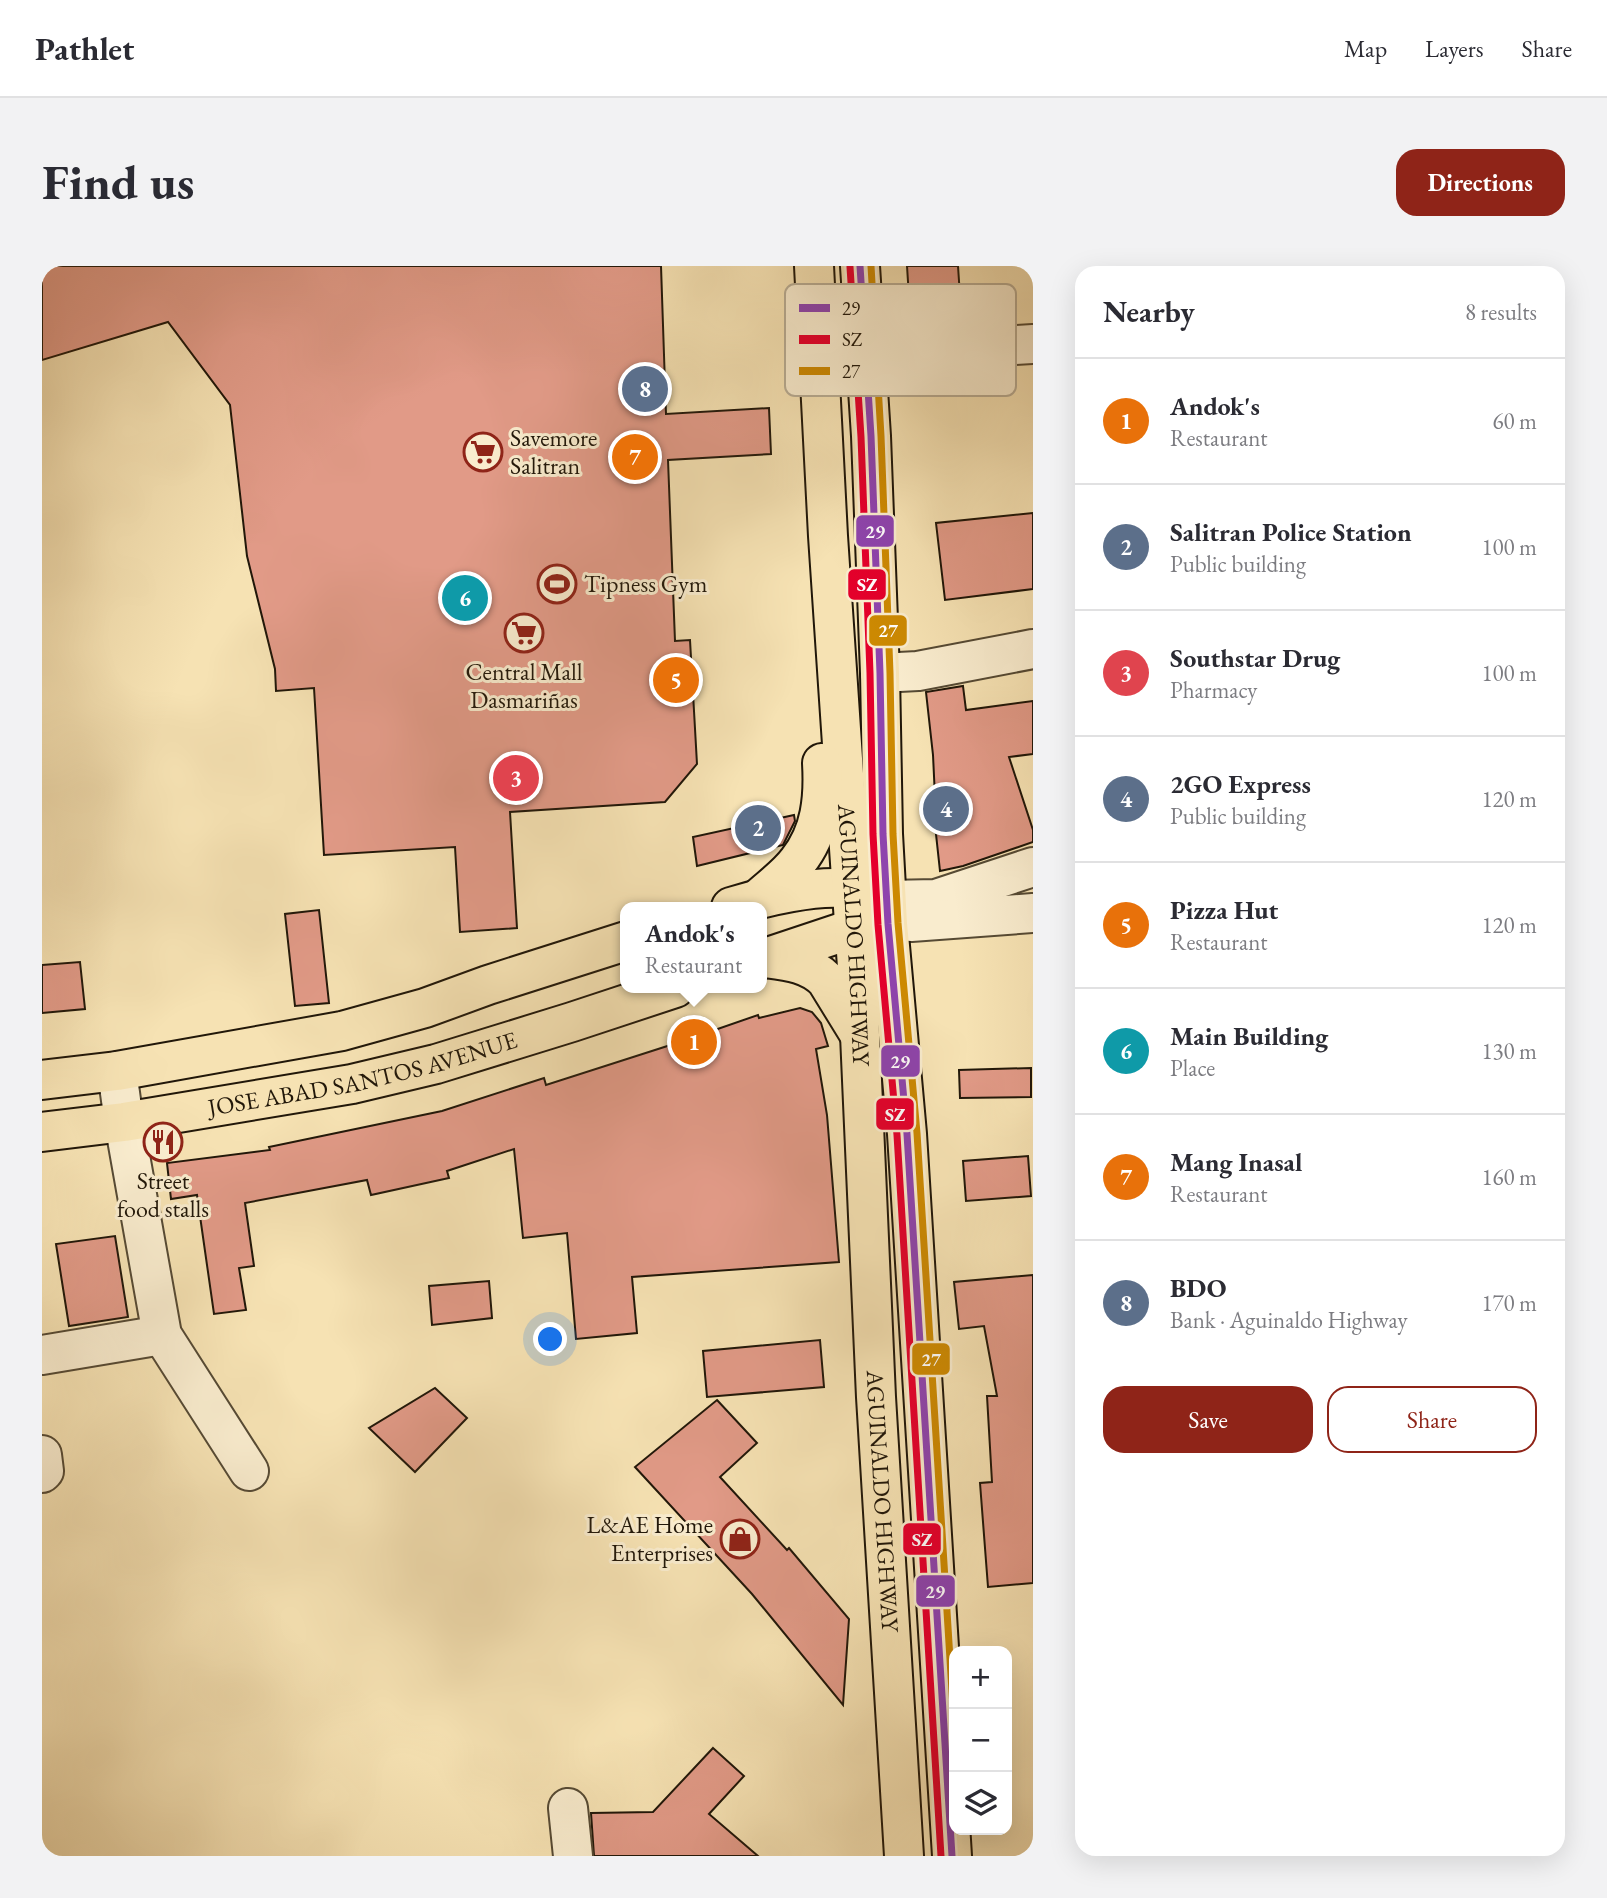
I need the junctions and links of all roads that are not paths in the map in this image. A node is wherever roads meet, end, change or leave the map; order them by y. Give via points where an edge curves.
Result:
1 (814, 266) edge
2 (860, 266) edge
3 (815, 284) edge
4 (861, 284) edge
5 (821, 396) edge
6 (868, 396) edge
7 (828, 536) junction
8 (1033, 649) edge
9 (880, 673) junction
10 (1033, 867) edge
11 (746, 902) edge
12 (751, 902) edge
13 (870, 910) junction
14 (1033, 913) edge
15 (620, 943) edge
16 (767, 957) edge
17 (767, 958) edge
18 (660, 993) edge
19 (859, 1034) junction
20 (117, 1071) junction
21 (42, 1080) edge
22 (124, 1122) junction
23 (42, 1132) edge
24 (162, 1335) junction
25 (42, 1355) edge
26 (42, 1455) edge
27 (250, 1471) dead end
28 (42, 1472) edge
29 (568, 1808) dead end
30 (573, 1856) edge
31 (904, 1856) edge
32 (952, 1856) edge

1 - 3 main road, AGUINALDO HIGHWAY
2 - 4 main road, AGUINALDO HIGHWAY
5 - 7 main road, AGUINALDO HIGHWAY
6 - 9 main road, AGUINALDO HIGHWAY
7 - 11 main road via 811,583 824,785 820,817 813,840 797,863
7 - 13 main road, AGUINALDO HIGHWAY
8 - 9 street via 918,671
9 - 13 main road, AGUINALDO HIGHWAY via 883,834
10 - 13 street via 936,899
12 - 13 main road via 828,888
13 - 14 street
13 - 16 main road
13 - 19 main road, AGUINALDO HIGHWAY
13 - 32 main road, AGUINALDO HIGHWAY via 907,1134
15 - 20 main road, JOSE ABAD SANTOS AVENUE via 342,1031
17 - 19 main road via 803,964 820,974
18 - 22 main road, JOSE ABAD SANTOS AVENUE via 436,1064 352,1084
19 - 31 main road, AGUINALDO HIGHWAY
20 - 21 main road, JOSE ABAD SANTOS AVENUE
20 - 22 street
22 - 23 main road, JOSE ABAD SANTOS AVENUE
22 - 24 street
24 - 25 street
24 - 27 street
26 - 28 street
29 - 30 street

